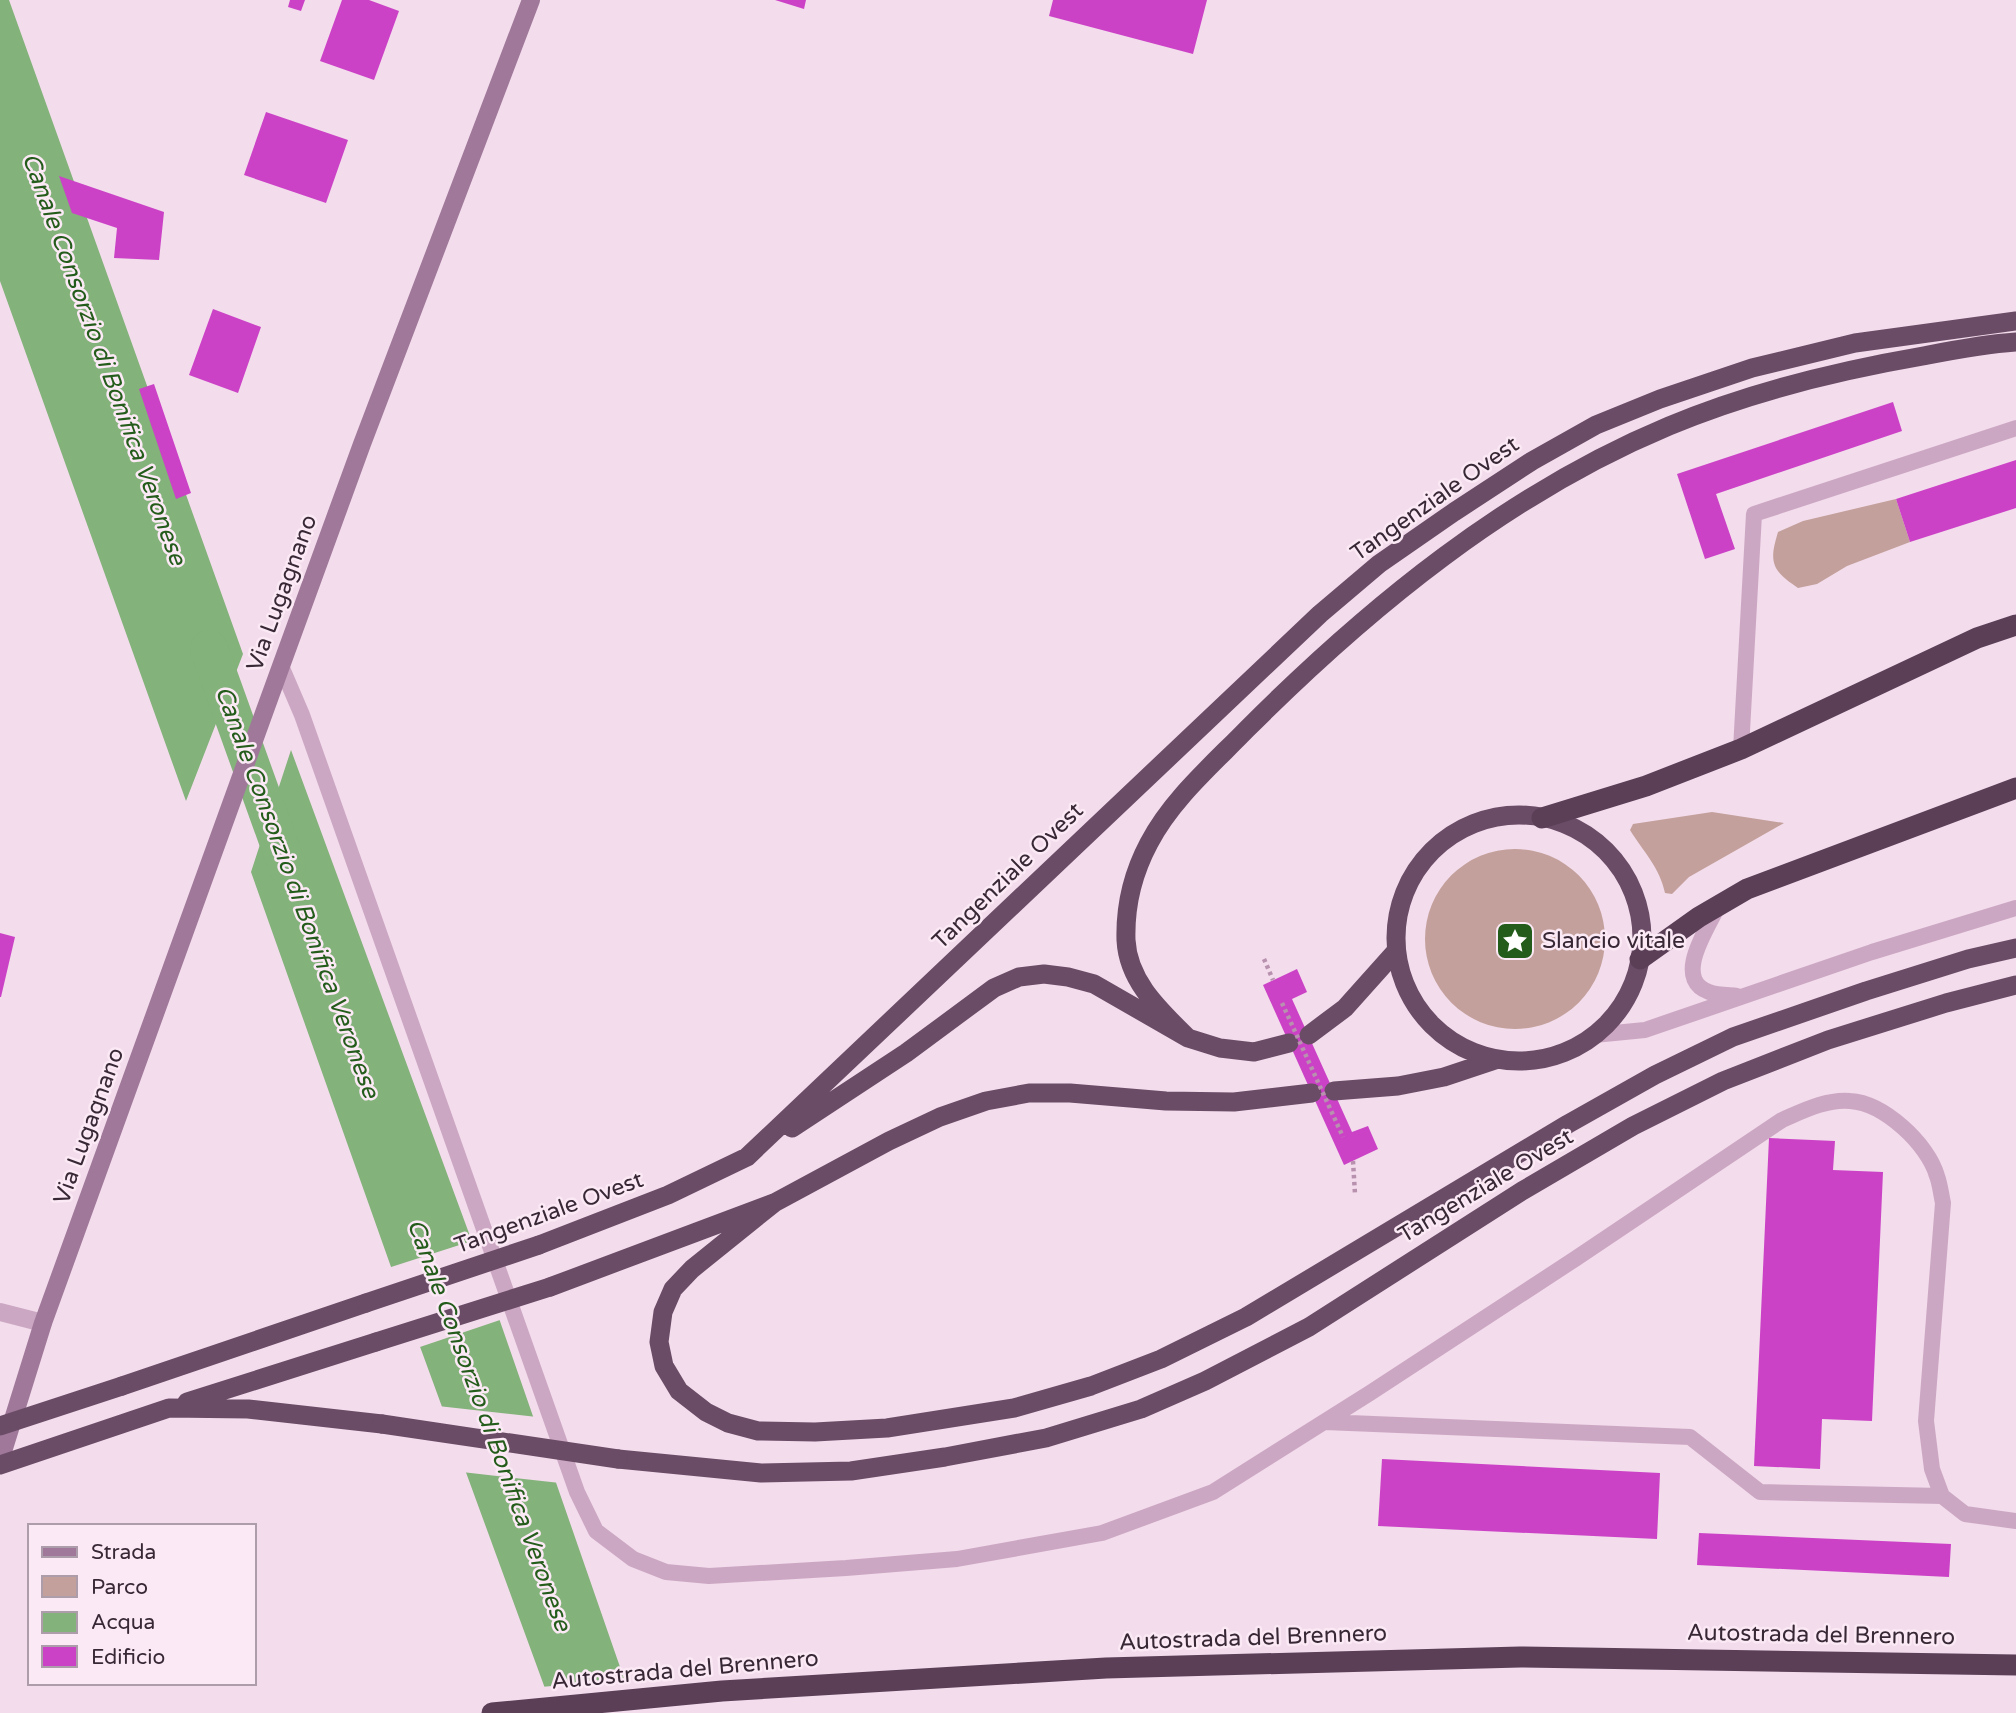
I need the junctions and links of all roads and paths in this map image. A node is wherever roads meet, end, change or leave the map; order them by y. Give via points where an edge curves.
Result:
1 (531, 0) edge
2 (2016, 321) edge
3 (2016, 342) edge
4 (2016, 428) edge
5 (2016, 625) edge
6 (281, 666) junction
7 (1741, 749) junction
8 (2016, 788) edge
9 (1542, 818) junction
10 (1718, 906) junction
11 (2016, 908) edge
12 (2016, 948) edge
13 (1396, 951) junction
14 (1264, 958) dead end
15 (1640, 959) junction
16 (1273, 980) dead end
17 (2016, 985) edge
18 (1739, 997) junction
19 (1282, 1003) dead end
20 (1309, 1035) dead end
21 (1594, 1035) junction
22 (1188, 1038) junction
23 (1289, 1043) dead end
24 (1495, 1060) junction
25 (1334, 1091) dead end
26 (1312, 1093) dead end
27 (1343, 1137) dead end
28 (747, 1157) junction
29 (1353, 1161) dead end
30 (1354, 1194) dead end
31 (774, 1203) junction
32 (0, 1312) edge
33 (43, 1323) junction
34 (169, 1408) junction
35 (1325, 1422) junction
36 (0, 1426) edge
37 (0, 1463) edge
38 (1942, 1496) junction
39 (2016, 1521) edge
40 (2016, 1665) edge
41 (498, 1712) edge

1 - 6 main road, Via Lugagnano
2 - 28 highway, Tangenziale Ovest via 1855,343 1752,368 1660,398 1596,425 1454,512 1379,564 1320,614
3 - 22 highway via 1852,368 1668,426 1497,517 1352,630 1205,771 1149,842 1134,878 1126,944 1135,974 1151,1001
4 - 7 lane via 1754,514
5 - 7 highway via 1977,638
6 - 33 main road, Via Lugagnano
6 - 35 lane via 577,1492 596,1531 633,1559 666,1572 709,1576 957,1559 1102,1533 1213,1492
7 - 9 highway via 1646,786
8 - 10 highway via 1746,889
9 - 13 highway via 1515,815 1489,819 1441,843 1407,888 1397,919
9 - 15 highway via 1589,837 1610,855 1626,878 1637,904
10 - 15 highway
10 - 18 lane via 1694,955 1692,972 1696,983 1708,992
11 - 18 lane
12 - 31 highway via 1878,987 1733,1037 1567,1124 1247,1317 1161,1359 1014,1408 887,1428 758,1431 705,1412 679,1391 664,1366 659,1342 663,1311 673,1289
13 - 20 highway via 1345,1008
13 - 24 highway via 1403,981 1418,1009 1439,1033 1465,1050
14 - 16 path
15 - 21 highway via 1630,990 1613,1018
17 - 34 highway, Tangenziale Ovest, bridge via 1828,1040 1723,1081 1633,1126 1522,1191 1309,1327 1141,1409 1046,1438 851,1471 761,1473 618,1460 248,1409
18 - 21 lane via 1645,1030
19 - 27 path, bridge
21 - 24 highway via 1559,1055 1527,1062
22 - 23 highway via 1254,1052
22 - 28 highway via 1094,984 1056,975 1019,978 994,988 906,1053
24 - 25 highway via 1398,1086
26 - 31 highway via 1220,1102 1029,1093 986,1101 889,1141
28 - 36 highway, Tangenziale Ovest, bridge via 667,1195 539,1245
29 - 30 path
31 - 34 highway, bridge via 550,1287
32 - 33 street
33 - 37 main road, Via Lugagnano
34 - 37 highway, Tangenziale Ovest
35 - 38 lane via 1690,1437 1760,1492
35 - 38 lane via 1782,1120 1820,1104 1851,1100 1878,1110 1903,1127 1937,1174 1943,1203 1926,1420 1932,1469
38 - 39 lane via 1965,1514
40 - 41 highway, Autostrada del Brennero via 1520,1657 1106,1668 722,1691

